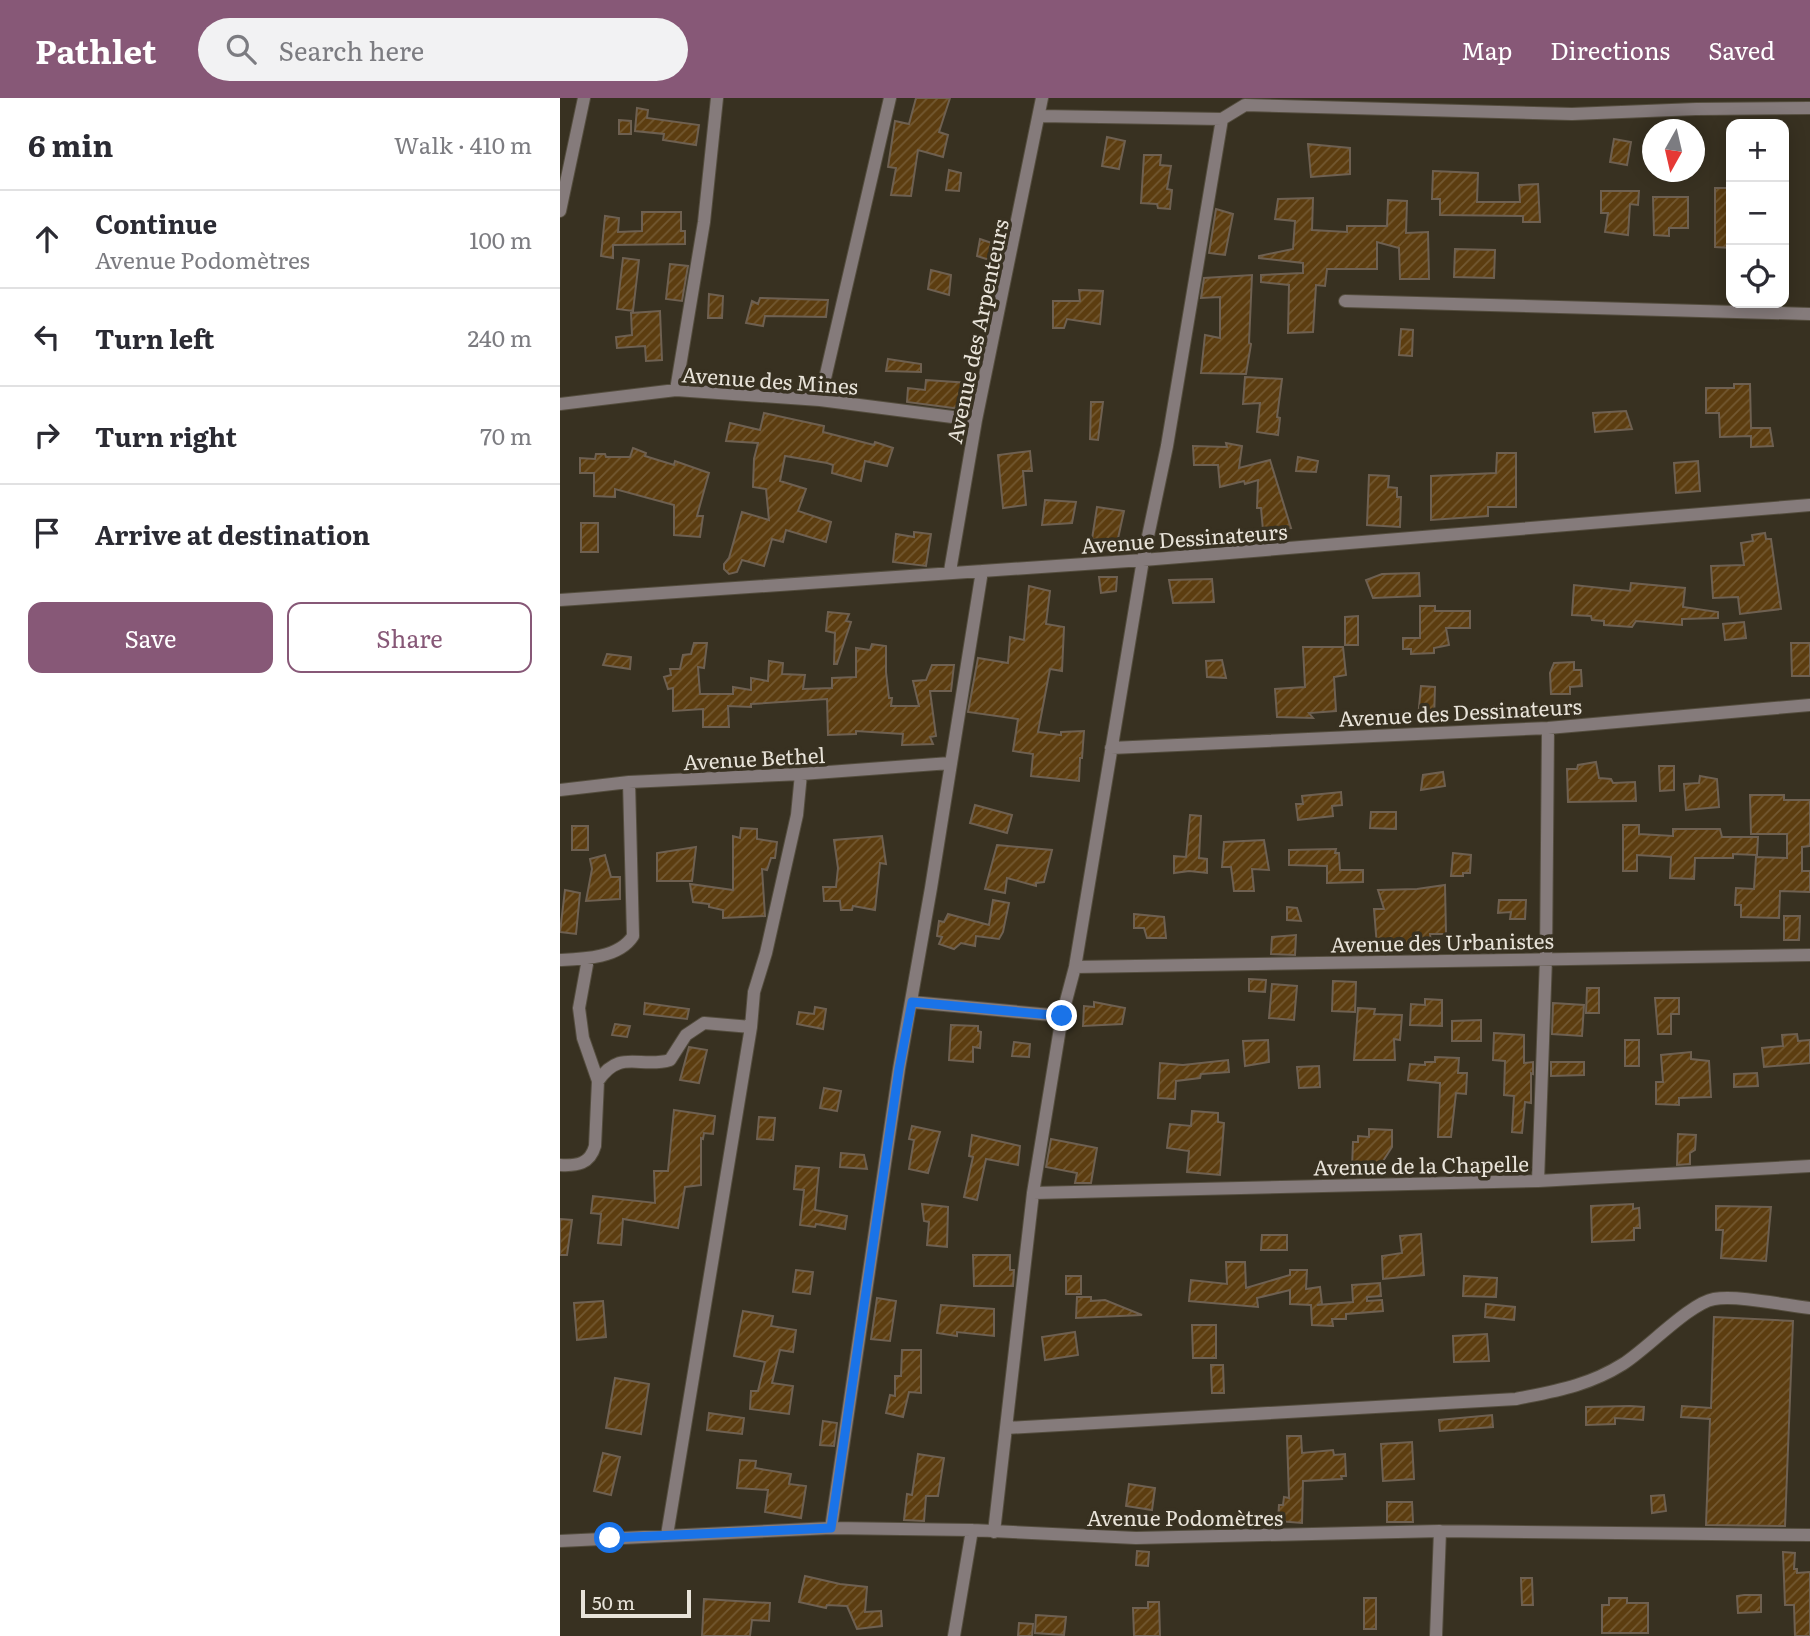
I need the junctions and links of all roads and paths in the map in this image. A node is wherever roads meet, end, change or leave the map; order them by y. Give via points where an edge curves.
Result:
1 (584, 98) edge
2 (717, 98) edge
3 (890, 98) edge
4 (1042, 98) edge
5 (1245, 102) edge
6 (1810, 108) edge
7 (1040, 116) junction
8 (1222, 119) junction
9 (560, 211) edge
10 (1345, 301) dead end
11 (1810, 314) edge
12 (676, 390) junction
13 (820, 400) junction
14 (560, 404) edge
15 (976, 421) junction
16 (1810, 505) edge
17 (1143, 560) junction
18 (950, 571) junction
19 (982, 571) junction
20 (560, 600) edge
21 (1810, 705) edge
22 (1548, 728) junction
23 (1111, 748) junction
24 (950, 763) junction
25 (801, 774) junction
26 (629, 782) junction
27 (560, 790) edge
28 (1810, 955) edge
29 (1546, 958) junction
30 (589, 959) junction
31 (560, 960) edge
32 (1074, 967) junction
33 (912, 1002) junction
34 (1062, 1016) junction
35 (751, 1027) junction
36 (598, 1081) junction
37 (560, 1166) edge
38 (1810, 1166) edge
39 (1538, 1181) junction
40 (1033, 1193) junction
41 (1810, 1308) edge
42 (1006, 1428) junction
43 (831, 1528) junction
44 (972, 1530) junction
45 (1440, 1531) junction
46 (994, 1532) junction
47 (667, 1535) junction
48 (1810, 1535) edge
49 (560, 1541) edge
50 (954, 1636) edge
51 (1436, 1636) edge

1 - 9 street
2 - 12 street via 704,222
3 - 13 street
4 - 7 street, Avenue des Arpenteurs
5 - 6 street via 1572,114
5 - 8 street
7 - 8 street
7 - 15 street, Avenue des Arpenteurs
8 - 17 street via 1167,446
10 - 11 street
12 - 13 street, Avenue des Mines
12 - 14 street, Avenue des Mines
13 - 15 street, Avenue des Mines
15 - 18 street, Avenue des Arpenteurs
16 - 17 street, Avenue Dessinateurs
17 - 19 street, Avenue Dessinateurs
17 - 23 street
18 - 19 street, Avenue Dessinateurs
18 - 20 street, Avenue Dessinateurs
19 - 24 street
21 - 22 street, Avenue des Dessinateurs
22 - 23 street, Avenue des Dessinateurs
22 - 29 street
23 - 32 street
24 - 25 street, Avenue Bethel
24 - 33 street
25 - 26 street, Avenue Bethel
25 - 35 street via 797,815 754,992
26 - 27 street, Avenue Bethel
26 - 30 street via 633,936 625,945
28 - 29 street, Avenue des Urbanistes
29 - 32 street, Avenue des Urbanistes
29 - 39 street
30 - 31 street
30 - 36 street via 580,1022
32 - 34 street
33 - 34 street
33 - 43 street
34 - 40 street
35 - 36 street via 704,1023 687,1035 670,1060 618,1062
35 - 47 street
36 - 37 street via 592,1153 580,1164
38 - 39 street, Avenue de la Chapelle
39 - 40 street, Avenue de la Chapelle
40 - 42 street
41 - 42 street via 1713,1299 1693,1307 1623,1364 1588,1383 1485,1402
42 - 46 street
43 - 44 street, Avenue Podomètres
43 - 47 street, Avenue Podomètres
44 - 46 street, Avenue Podomètres
44 - 50 street
45 - 46 street, Avenue Podomètres via 1136,1538
45 - 48 street, Avenue Podomètres
45 - 51 street
47 - 49 street, Avenue Podomètres

